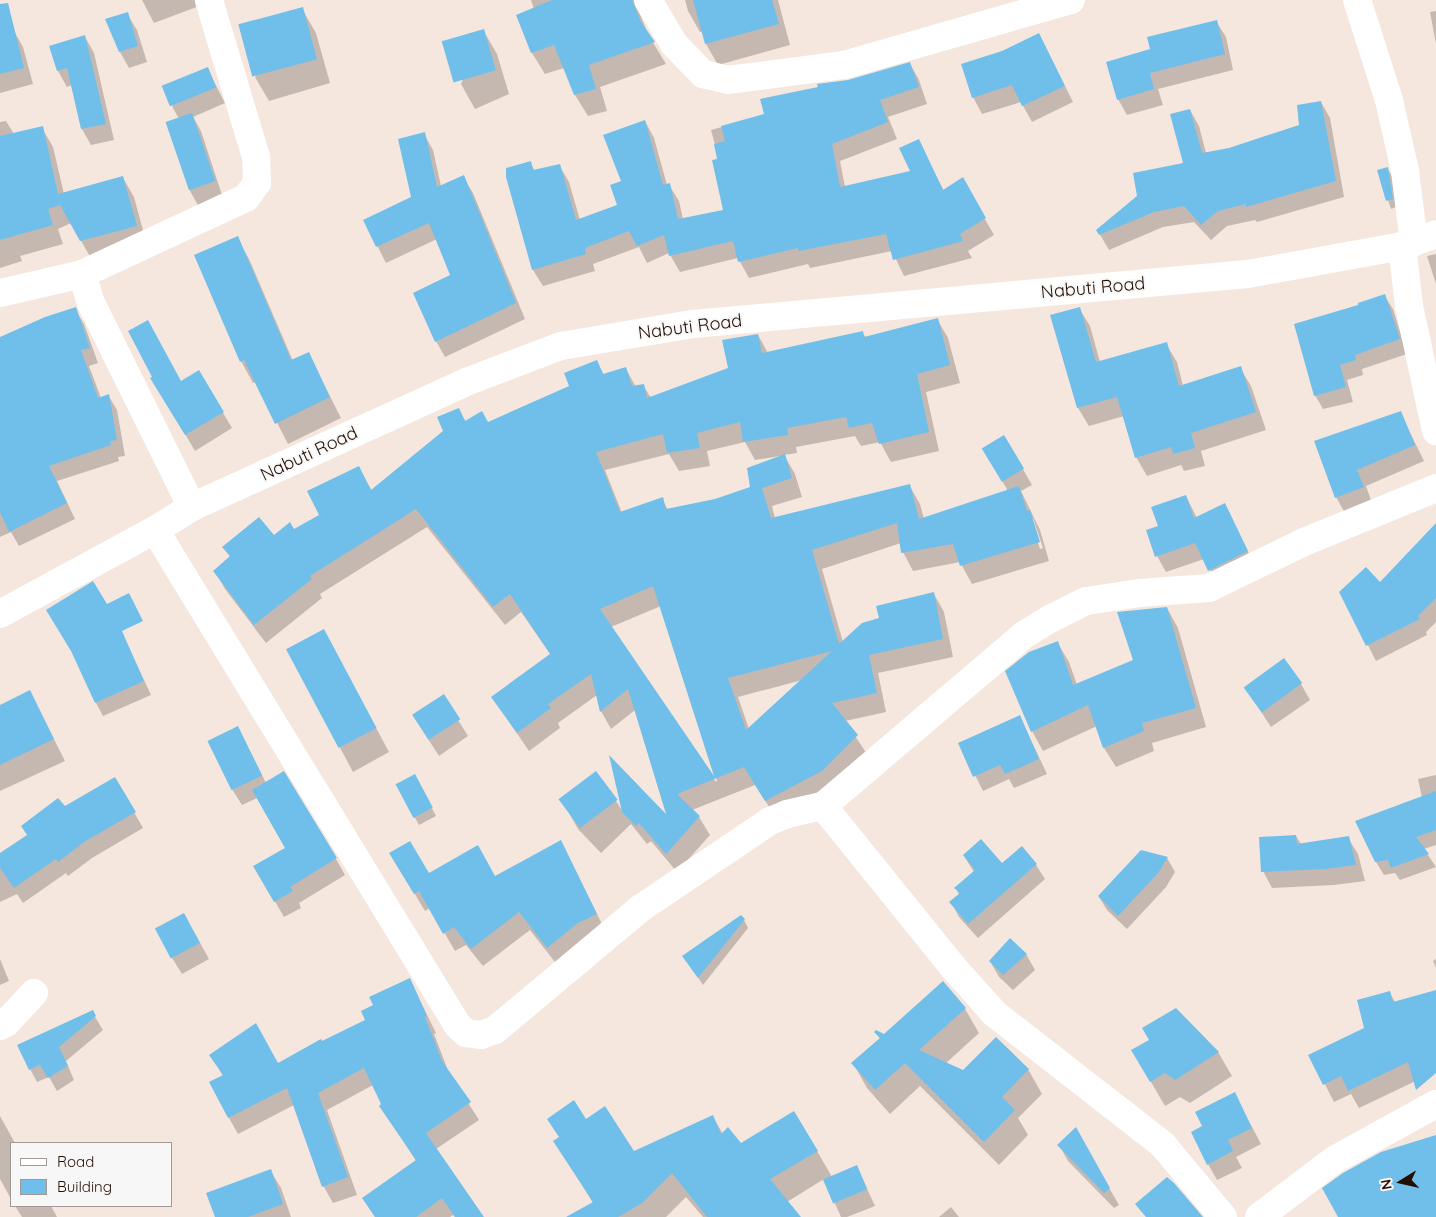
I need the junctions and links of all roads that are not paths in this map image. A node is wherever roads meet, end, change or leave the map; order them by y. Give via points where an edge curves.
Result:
1 (209, 0) edge
2 (648, 0) edge
3 (1071, 0) edge
4 (1357, 0) edge
5 (1417, 240) edge
6 (82, 274) junction
7 (0, 293) edge
8 (1436, 431) edge
9 (1436, 488) edge
10 (192, 507) junction
11 (155, 530) junction
12 (0, 614) edge
13 (824, 806) junction
14 (34, 993) dead end
15 (0, 1026) edge
16 (1436, 1104) edge
17 (1223, 1217) edge
18 (1259, 1217) edge

1 - 6 street via 256,157 257,182 246,198
2 - 3 street via 674,44 703,74 728,80 844,65
4 - 5 street via 1391,109 1406,171
5 - 8 street via 1411,315
5 - 10 street, Nabuti Road via 1248,274 693,324 561,346 466,382
6 - 7 street
6 - 10 street via 91,303
9 - 13 street via 1304,542 1209,588 1086,600 1024,635
10 - 11 street, Nabuti Road
11 - 12 street, Nabuti Road
11 - 13 street via 458,1026 466,1033 481,1035 496,1030 641,908 770,821
13 - 17 street via 952,966 995,1014 1162,1145
14 - 15 street
16 - 18 street via 1334,1160

